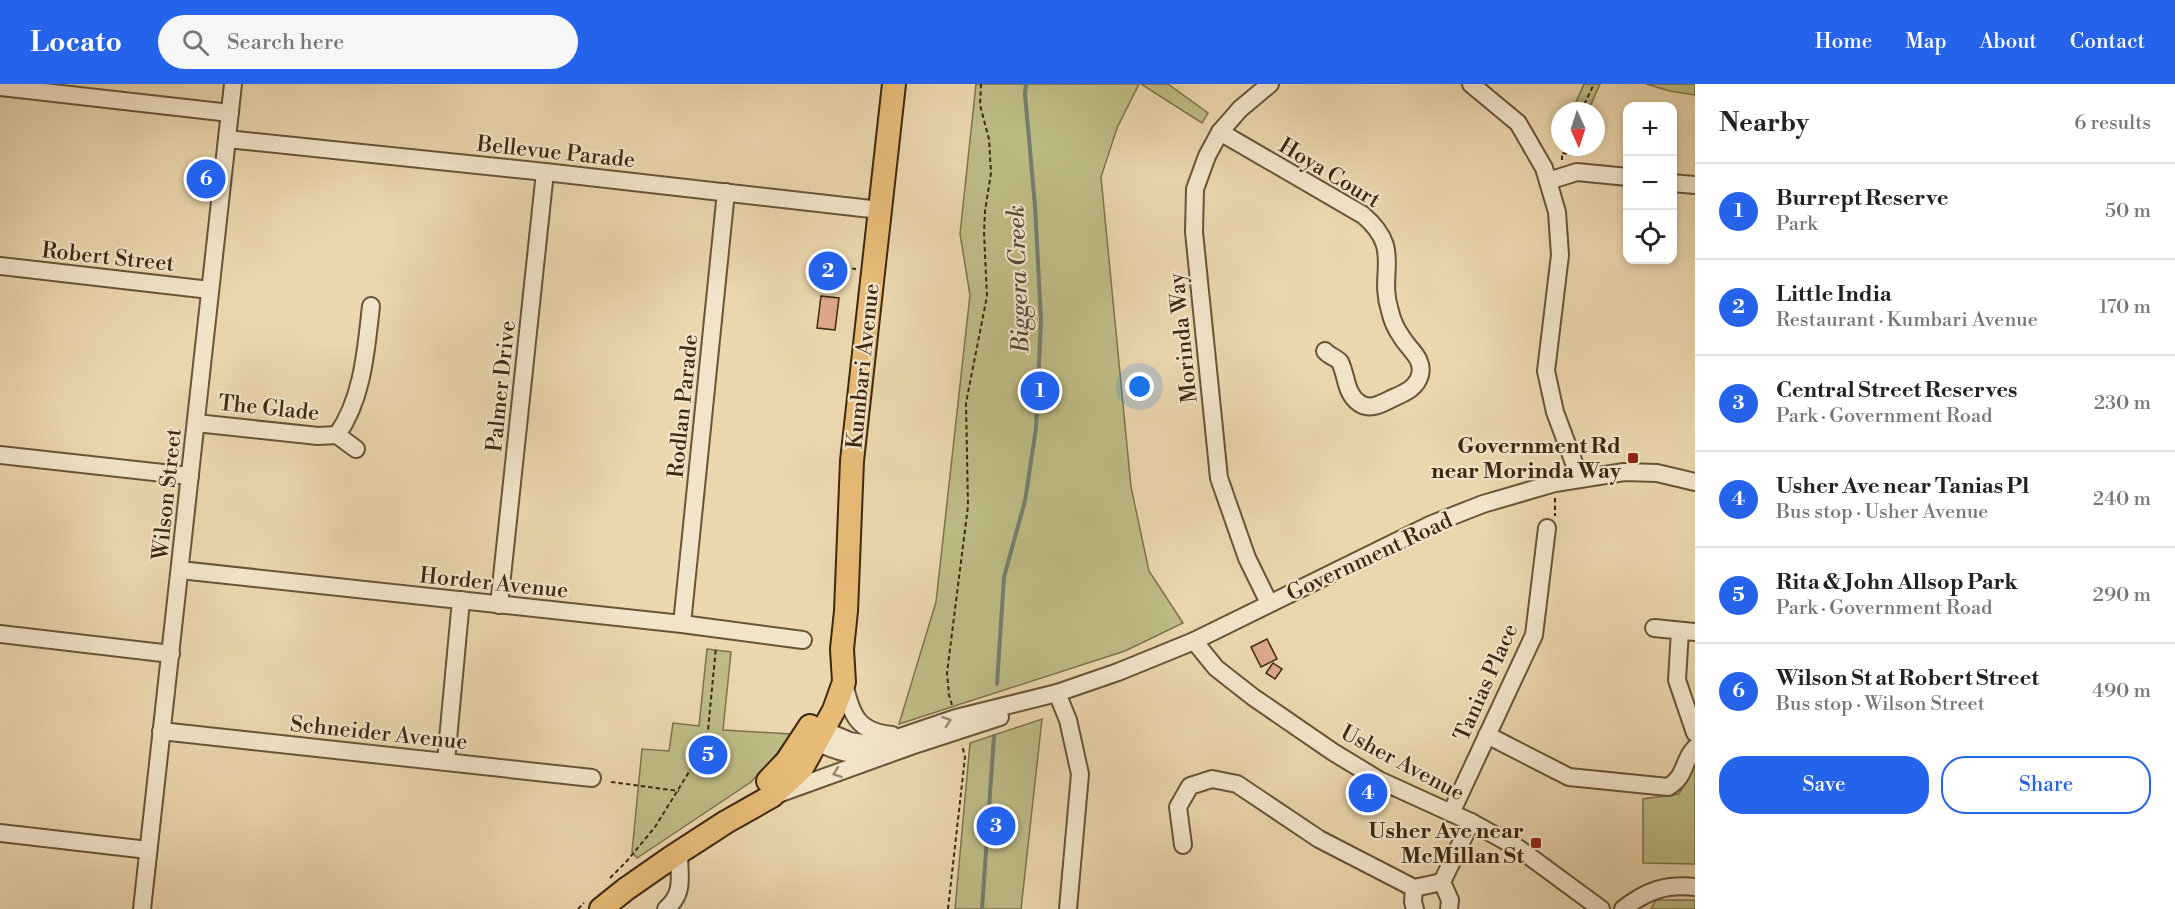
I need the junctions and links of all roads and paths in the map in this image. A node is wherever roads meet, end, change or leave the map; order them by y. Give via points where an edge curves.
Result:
1 (233, 84) edge
2 (894, 84) edge
3 (981, 84) edge
4 (1270, 84) edge
5 (1471, 84) edge
6 (1594, 84) edge
7 (0, 87) edge
8 (1585, 102) edge
9 (230, 113) junction
10 (1220, 132) junction
11 (227, 139) junction
12 (545, 172) junction
13 (1623, 177) edge
14 (1548, 181) junction
15 (1677, 183) edge
16 (1695, 185) edge
17 (726, 192) junction
18 (880, 210) junction
19 (822, 258) dead end
20 (0, 266) edge
21 (856, 269) dead end
22 (210, 290) junction
23 (371, 306) dead end
24 (1325, 351) dead end
25 (196, 423) junction
26 (337, 435) junction
27 (356, 449) dead end
28 (0, 455) edge
29 (190, 476) junction
30 (1580, 479) junction
31 (1695, 482) edge
32 (1555, 483) junction
33 (1547, 528) joint
34 (180, 570) junction
35 (461, 600) junction
36 (1269, 603) junction
37 (499, 605) junction
38 (682, 624) junction
39 (1653, 628) dead end
40 (1688, 632) edge
41 (0, 634) edge
42 (803, 640) dead end
43 (1194, 640) junction
44 (716, 647) dead end
45 (842, 649) junction
46 (171, 654) junction
47 (844, 682) junction
48 (1057, 693) junction
49 (958, 724) junction
50 (162, 731) junction
51 (814, 733) junction
52 (1695, 734) edge
53 (1487, 735) junction
54 (910, 740) junction
55 (1695, 748) edge
56 (446, 761) junction
57 (592, 778) dead end
58 (611, 782) dead end
59 (679, 791) junction
60 (772, 796) junction
61 (1451, 813) junction
62 (726, 822) junction
63 (1471, 822) junction
64 (0, 833) edge
65 (1183, 845) dead end
66 (148, 850) junction
67 (678, 853) junction
68 (610, 878) dead end
69 (1442, 882) junction
70 (1695, 887) edge
71 (1414, 888) junction
72 (594, 905) edge
73 (142, 909) edge
74 (578, 909) edge
75 (666, 909) edge
76 (948, 909) edge
77 (1068, 909) edge
78 (1415, 909) edge
79 (1449, 909) edge
80 (1601, 909) edge
81 (1623, 909) edge

1 - 9 street, Wilson Street
2 - 18 main road, Kumbari Avenue
3 - 49 path via 980,105 989,139 991,173 985,222 987,296 966,404 968,506 947,673
4 - 10 street, Morinda Way via 1239,109
5 - 14 street via 1518,123
6 - 8 path
7 - 9 street
9 - 11 street, Wilson Street
10 - 24 street, Hoya Court via 1363,215 1382,235 1388,250 1389,311 1402,339 1419,358 1416,383 1382,404 1364,406 1346,385 1340,362
10 - 36 street, Morinda Way via 1196,189 1194,232 1219,478 1246,558
11 - 12 street, Bellevue Parade
11 - 22 street, Wilson Street
12 - 17 street, Bellevue Parade
12 - 37 street, Palmer Drive
13 - 14 street via 1577,172
14 - 30 street via 1557,212 1560,255 1546,371 1555,412
15 - 16 street
17 - 18 street, Bellevue Parade
17 - 38 street, Rodlan Parade
18 - 45 main road, Kumbari Avenue via 852,460
19 - 21 path via 841,260 840,267
20 - 22 street, Robert Street
22 - 25 street, Wilson Street
23 - 26 street, The Glade via 363,372
25 - 26 street, The Glade
25 - 29 street, Wilson Street
26 - 27 street, The Glade
28 - 29 street
29 - 34 street, Wilson Street
30 - 31 street, Government Road via 1624,472 1657,473
30 - 32 street, Government Road
32 - 33 path via 1555,519
32 - 36 street, Government Road via 1432,524
33 - 53 street, Tanias Place via 1534,635
34 - 35 street, Horder Avenue
34 - 46 street, Wilson Street
35 - 37 street, Horder Avenue
35 - 56 street
36 - 43 street, Government Road
37 - 38 street, Horder Avenue
38 - 42 street, Horder Avenue
39 - 40 street
40 - 52 street via 1677,681
41 - 46 street
43 - 48 street, Government Road
43 - 61 street, Usher Avenue via 1216,668 1334,752 1379,780
44 - 59 path via 706,742
45 - 47 main road, Kumbari Avenue
45 - 51 main road, Kumbari Avenue
46 - 50 street, Wilson Street
47 - 51 main road, Kumbari Avenue via 834,710
47 - 54 street, Government Road via 850,708 859,723 874,734
48 - 49 street, Government Road via 1016,711
48 - 77 street via 1068,720 1080,774
49 - 54 street, Government Road
49 - 76 path via 964,757
50 - 56 street, Schneider Avenue
50 - 66 street, Wilson Street
51 - 54 street, Government Road via 868,744
51 - 60 main road, Government Road via 802,768
51 - 62 main road, Government Road
53 - 55 street via 1569,777 1668,787 1678,781
53 - 61 street, Tanias Place
54 -> 60 street, Government Road
56 - 57 street, Schneider Avenue
58 - 59 path
59 - 68 path via 644,841
60 - 62 main road, Government Road
61 - 63 street, Usher Avenue
62 - 67 main road, Government Road
63 - 69 street
63 - 80 street, Usher Avenue via 1518,848
64 - 66 street
65 - 71 street via 1178,807 1190,786 1212,779 1237,784 1319,839
66 - 73 street, Wilson Street
67 - 72 main road, Government Road via 626,889
67 - 75 street via 679,894
69 - 71 street
69 - 79 street via 1450,900
70 - 81 street via 1662,888 1640,895
71 - 78 street
72 - 74 path

